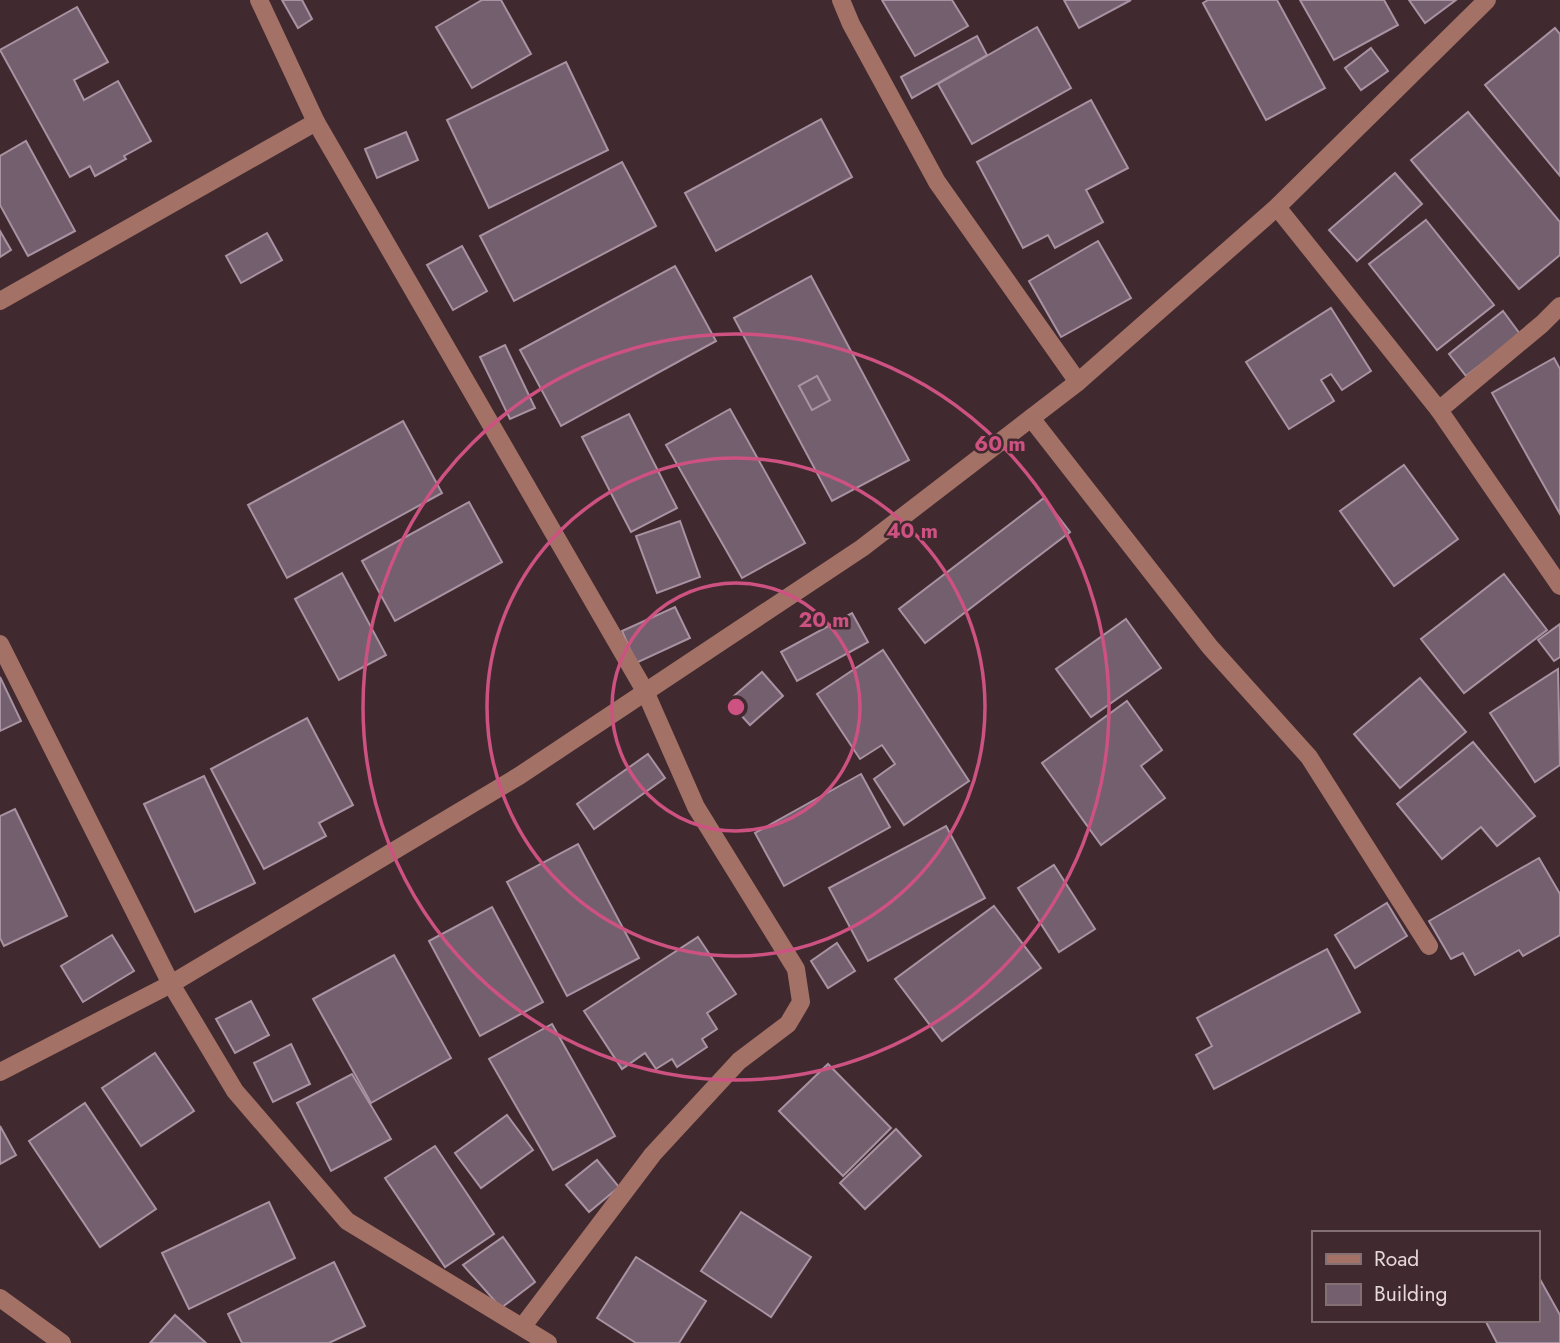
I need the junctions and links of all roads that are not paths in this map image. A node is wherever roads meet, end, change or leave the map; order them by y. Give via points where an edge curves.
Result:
1 (259, 0) edge
2 (841, 0) edge
3 (1487, 0) edge
4 (316, 122) junction
5 (1277, 207) junction
6 (0, 301) edge
7 (1560, 306) edge
8 (1079, 382) junction
9 (1438, 410) junction
10 (1031, 418) junction
11 (1560, 586) edge
12 (0, 644) edge
13 (645, 691) junction
14 (1429, 946) dead end
15 (171, 984) junction
16 (0, 1072) edge
17 (0, 1298) edge
18 (523, 1326) junction
19 (62, 1343) edge
20 (548, 1343) edge

1 - 4 street
2 - 8 street via 937,181
3 - 5 street
4 - 6 street
4 - 13 street
5 - 8 street
5 - 9 street
7 - 9 street
8 - 10 street
9 - 11 street
10 - 13 street via 862,548
10 - 14 street via 1210,647 1309,757
12 - 15 street
13 - 15 street via 519,776
13 - 18 street via 696,807 796,969 801,1002 788,1024 739,1061 653,1154
15 - 16 street
15 - 18 street via 235,1091 346,1220
17 - 19 street
18 - 20 street

